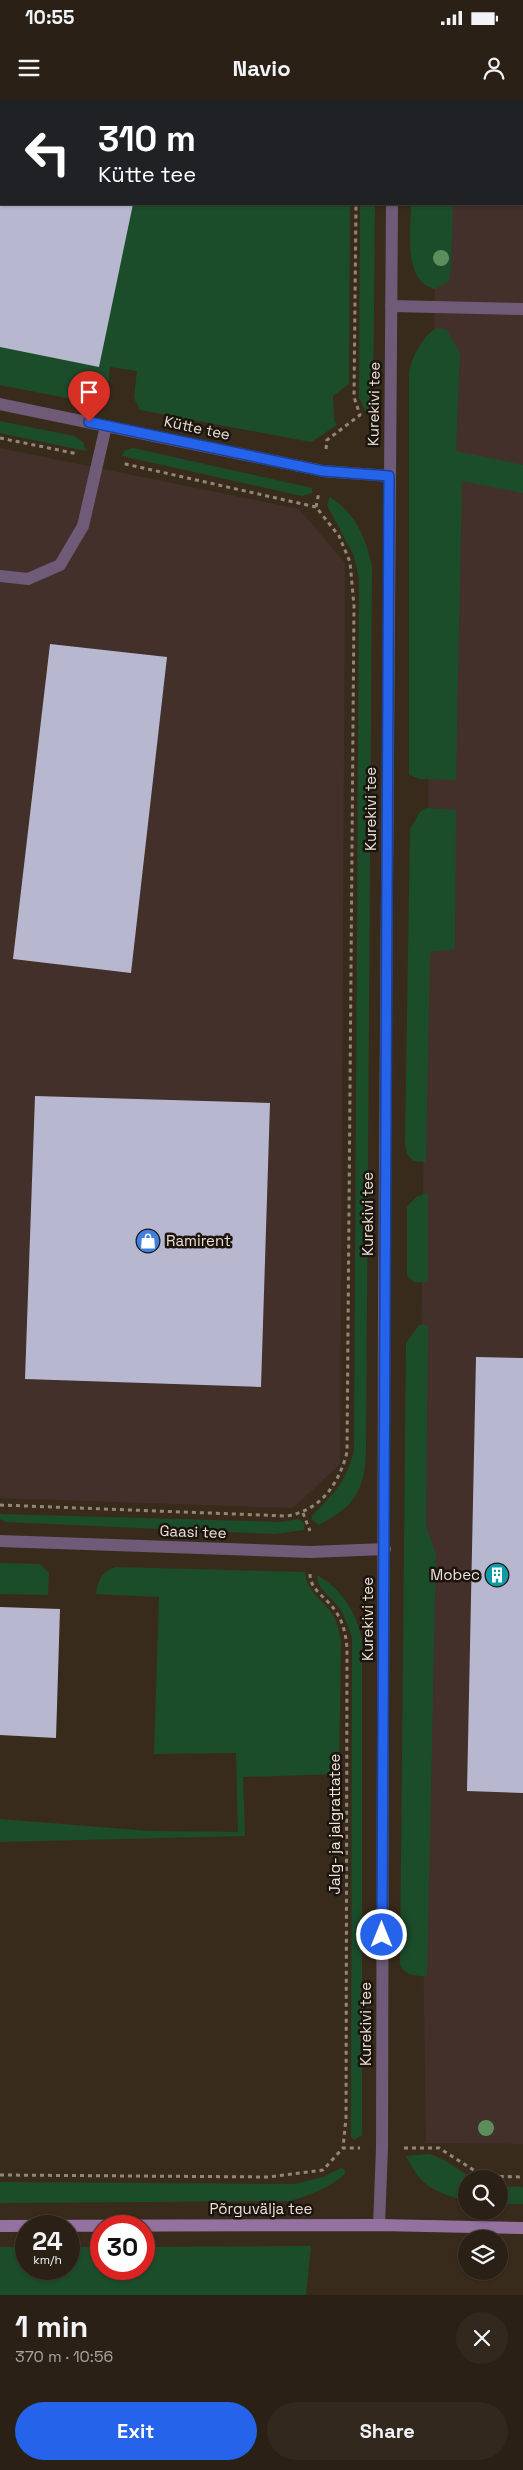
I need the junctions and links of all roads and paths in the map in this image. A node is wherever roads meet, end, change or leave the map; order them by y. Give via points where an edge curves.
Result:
1 (356, 205) edge
2 (392, 205) edge
3 (391, 306) junction
4 (523, 309) edge
5 (0, 404) edge
6 (106, 426) junction
7 (0, 438) edge
8 (99, 458) junction
9 (323, 471) junction
10 (389, 476) junction
11 (316, 506) junction
12 (0, 576) edge
13 (0, 1505) edge
14 (303, 1513) junction
15 (0, 1541) edge
16 (384, 1549) junction
17 (310, 1552) junction
18 (343, 2148) junction
19 (382, 2148) junction
20 (0, 2176) edge
21 (523, 2177) edge
22 (379, 2225) junction
23 (0, 2226) edge
24 (523, 2228) edge

1 - 9 path via 354,396 360,415 327,440
2 - 3 street, Kurekivi tee
3 - 4 street
3 - 10 street, Kurekivi tee
5 - 6 street, Kütte tee
6 - 8 street
6 - 9 street, Kütte tee
7 - 8 path
8 - 11 path
8 - 12 street via 83,526 60,564 28,579
9 - 10 street, Kütte tee
9 - 11 path
10 - 16 street, Kurekivi tee
11 - 14 path via 339,536 350,562 354,606 347,1452 342,1472 326,1495
13 - 14 path via 287,1516
14 - 17 path, Jalg- ja jalgrattatee via 310,1527
15 - 17 street, Gaasi tee
16 - 17 street, Gaasi tee
16 - 19 street, Kurekivi tee
17 - 18 path, Jalg- ja jalgrattatee via 310,1581 334,1609 345,1630 346,2118
18 - 19 path
18 - 20 path via 323,2170 269,2177
19 - 21 path via 439,2148 483,2176
19 - 22 street, Kurekivi tee
22 - 23 street, Põrguvälja tee
22 - 24 street, Põrguvälja tee

